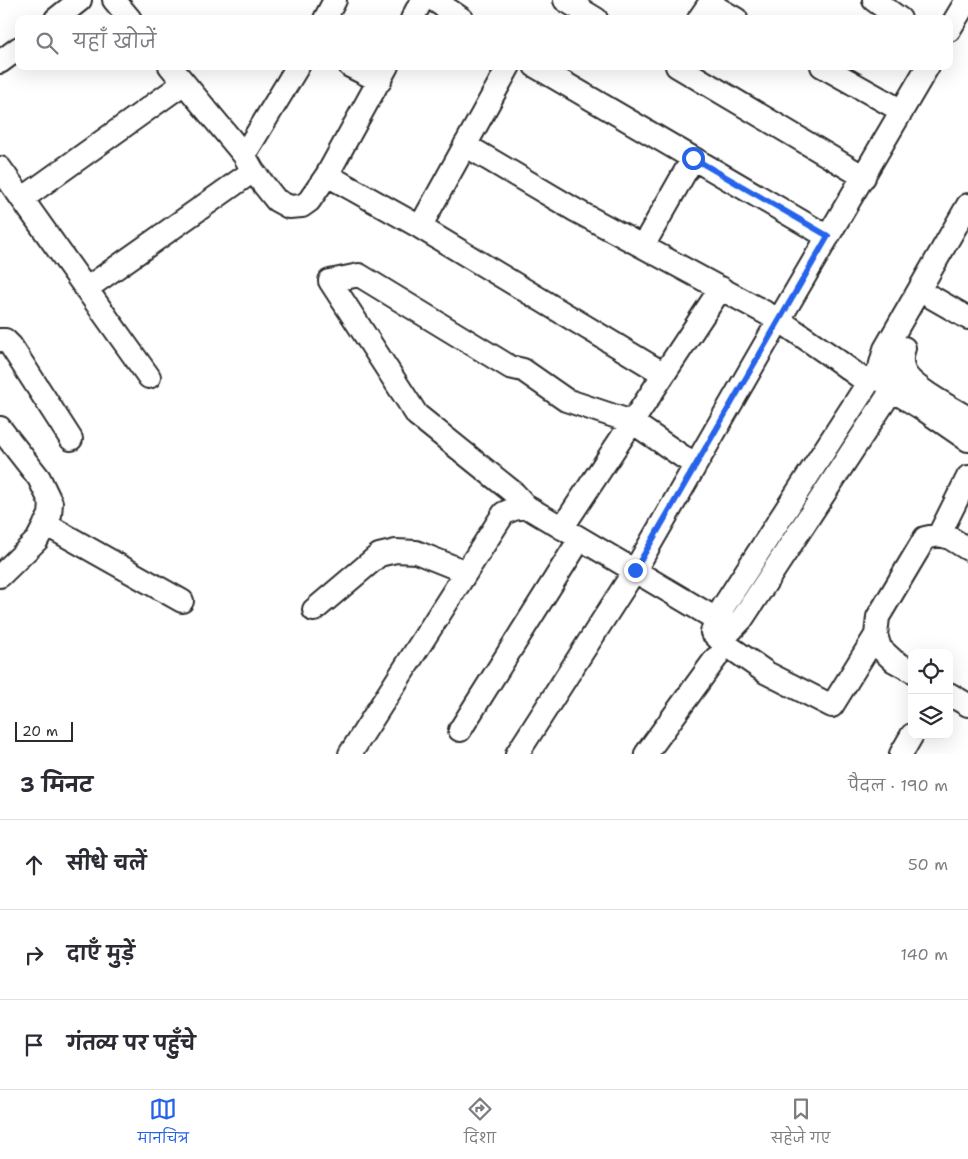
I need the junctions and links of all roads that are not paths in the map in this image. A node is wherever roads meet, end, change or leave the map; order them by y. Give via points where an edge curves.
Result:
1 (80, 0) edge
2 (114, 0) edge
3 (335, 0) edge
4 (422, 0) edge
5 (434, 0) edge
6 (565, 0) edge
7 (712, 0) edge
8 (874, 0) edge
9 (967, 0) edge
10 (61, 15) edge
11 (127, 15) edge
12 (327, 15) edge
13 (414, 15) edge
14 (456, 15) edge
15 (589, 15) edge
16 (702, 15) edge
17 (729, 15) edge
18 (895, 15) edge
19 (953, 23) edge
20 (15, 51) edge
21 (0, 62) edge
22 (173, 70) edge
23 (296, 70) edge
24 (366, 70) edge
25 (507, 70) edge
26 (542, 70) edge
27 (684, 70) edge
28 (829, 70) edge
29 (926, 70) edge
30 (383, 74) edge
31 (184, 84) junction
32 (902, 111) junction
33 (465, 146) junction
34 (693, 158) junction
35 (249, 163) junction
36 (0, 168) edge
37 (327, 175) junction
38 (864, 176) junction
39 (22, 199) junction
40 (968, 205) edge
41 (420, 228) junction
42 (828, 236) junction
43 (968, 237) edge
44 (643, 246) junction
45 (721, 288) junction
46 (86, 289) junction
47 (933, 298) junction
48 (968, 318) edge
49 (779, 320) junction
50 (0, 340) edge
51 (901, 362) junction
52 (664, 374) junction
53 (149, 377) dead end
54 (873, 377) junction
55 (892, 390) junction
56 (968, 418) edge
57 (632, 422) junction
58 (0, 428) edge
59 (71, 438) dead end
60 (968, 440) edge
61 (695, 465) junction
62 (968, 477) edge
63 (526, 507) junction
64 (45, 524) junction
65 (571, 534) junction
66 (939, 534) junction
67 (968, 549) edge
68 (635, 570) junction
69 (466, 572) junction
70 (0, 576) edge
71 (182, 600) dead end
72 (314, 610) dead end
73 (716, 619) junction
74 (876, 635) junction
75 (718, 649) junction
76 (908, 669) edge
77 (953, 696) edge
78 (968, 705) edge
79 (460, 730) dead end
80 (910, 739) edge
81 (350, 754) edge
82 (517, 754) edge
83 (646, 754) edge
84 (901, 754) edge

1 - 10 street
2 - 11 street
3 - 12 street
4 - 13 street
5 - 14 street
6 - 15 street
7 - 16 street
7 - 17 street via 717,8
8 - 18 street
9 - 19 street
20 - 21 street
22 - 31 street
23 - 35 street
24 - 30 street
25 - 33 street
26 - 34 street
27 - 38 street
28 - 32 street
29 - 32 street
30 - 37 street
31 - 35 street
31 - 39 street
32 - 38 street
33 - 41 street
33 - 44 street
34 - 42 street
34 - 44 street
35 - 37 street via 276,200 289,207 302,206 309,201
35 - 46 street
36 - 39 street
37 - 41 street
38 - 42 street
39 - 46 street
40 - 54 street via 885,349
41 - 52 street
42 - 49 street
43 - 47 street
44 - 45 street
45 - 49 street
45 - 52 street
46 - 53 street
47 - 48 street
47 - 51 street via 907,339
49 - 54 street via 834,358
49 - 61 street
50 - 59 street via 11,346
51 - 54 street
51 - 56 street via 904,373 916,385
52 - 57 street
54 - 55 street
54 - 73 street
55 - 60 street
55 - 75 street via 742,619
57 - 61 street
57 - 63 street via 566,400 523,370 510,367 359,275 330,281 417,415 514,493
57 - 65 street
58 - 64 street via 39,478 51,503
61 - 68 street
62 - 66 street
63 - 65 street
63 - 69 street via 504,513
64 - 70 street via 37,540
64 - 71 street
65 - 68 street
65 - 79 street
66 - 67 street
66 - 74 street via 925,538 878,618
68 - 73 street
68 - 82 street
69 - 72 street via 416,552 396,551 378,555
69 - 81 street
73 - 75 street via 712,632
74 - 75 street via 832,706
74 - 76 street via 880,648
75 - 83 street
77 - 78 street
80 - 84 street

